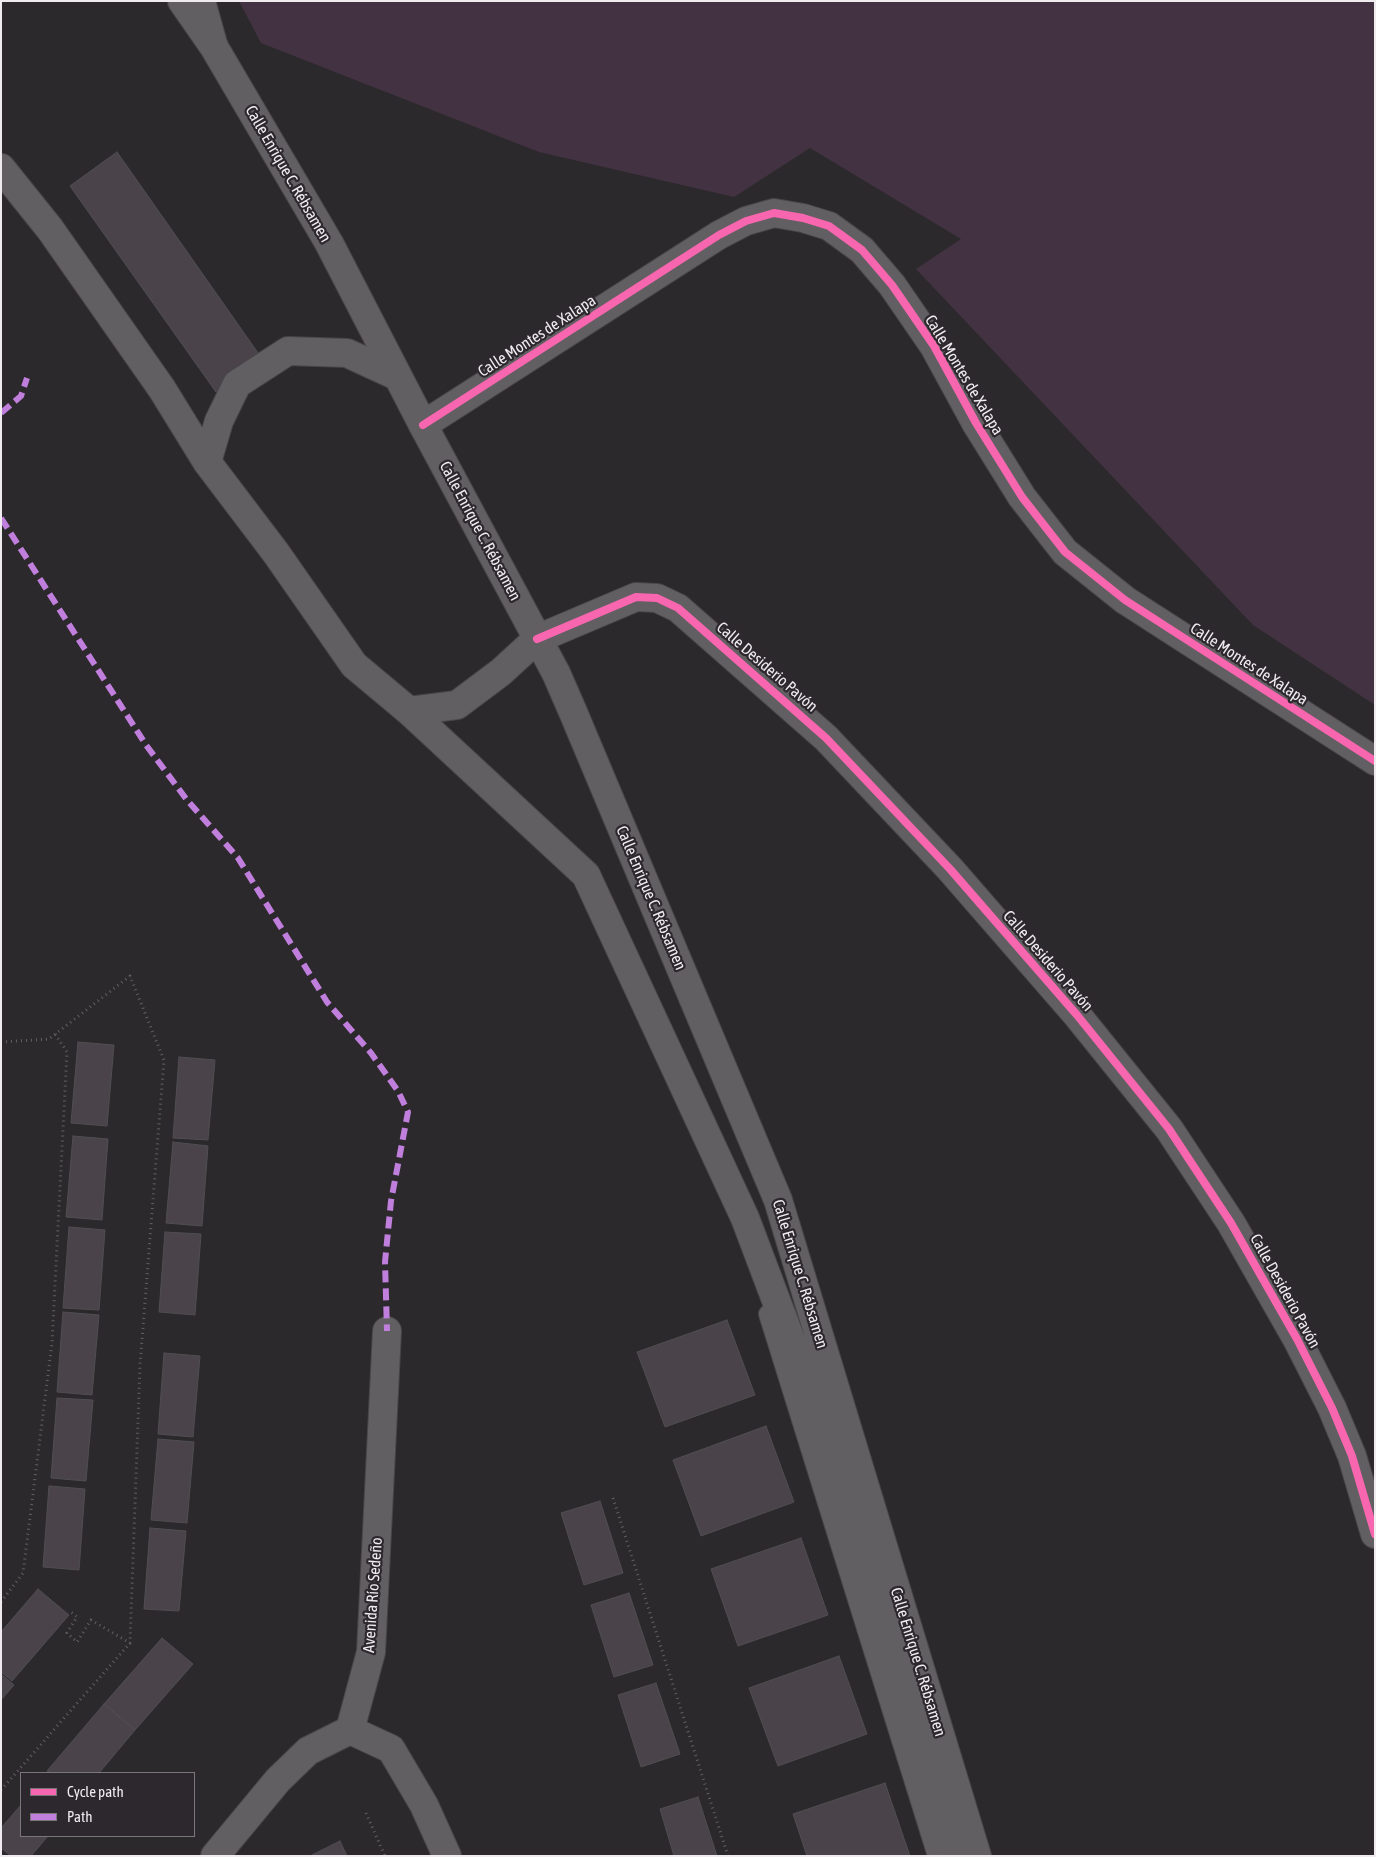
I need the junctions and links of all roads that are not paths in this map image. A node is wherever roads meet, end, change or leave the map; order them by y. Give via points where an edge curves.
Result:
1 (182, 1) edge
2 (201, 1) edge
3 (214, 48) junction
4 (4, 174) edge
5 (397, 376) junction
6 (423, 426) junction
7 (207, 462) junction
8 (537, 639) junction
9 (410, 710) junction
10 (1375, 761) edge
11 (745, 1218) junction
12 (387, 1331) dead end
13 (1375, 1534) edge
14 (350, 1730) junction
15 (215, 1856) edge
16 (447, 1856) edge
17 (937, 1856) edge
18 (952, 1856) edge
19 (977, 1856) edge

1 - 3 main road, Calle Enrique C. Rébsamen
2 - 3 main road
3 - 5 main road, Calle Enrique C. Rébsamen via 329,243
4 - 7 main road, Calle Enrique C. Rébsamen via 54,227
5 - 6 main road, Calle Enrique C. Rébsamen
5 - 7 main road via 347,353 288,351 237,384 219,421
6 - 8 main road, Calle Enrique C. Rébsamen
6 - 10 main road, Calle Montes de Xalapa via 719,234 774,213 829,226 862,250 892,285 934,346 1022,497 1065,552 1125,600
7 - 9 main road, Calle Enrique C. Rébsamen via 276,553 354,665
8 - 9 main road, Calle Desiderio Pavón via 457,705
8 - 13 main road, Calle Desiderio Pavón via 636,597 657,598 678,608 826,738 950,869 1077,1015 1169,1129 1231,1223 1332,1408 1352,1456
8 - 19 main road, Calle Enrique C. Rébsamen via 573,712 778,1200
9 - 11 main road, Calle Enrique C. Rébsamen via 586,875
11 - 17 lane via 768,1314
11 - 18 main road, Calle Enrique C. Rébsamen via 802,1369
12 - 14 main road, Avenida Río Sedeño via 370,1652
14 - 15 main road via 308,1751 278,1780
14 - 16 main road via 391,1749 424,1805

